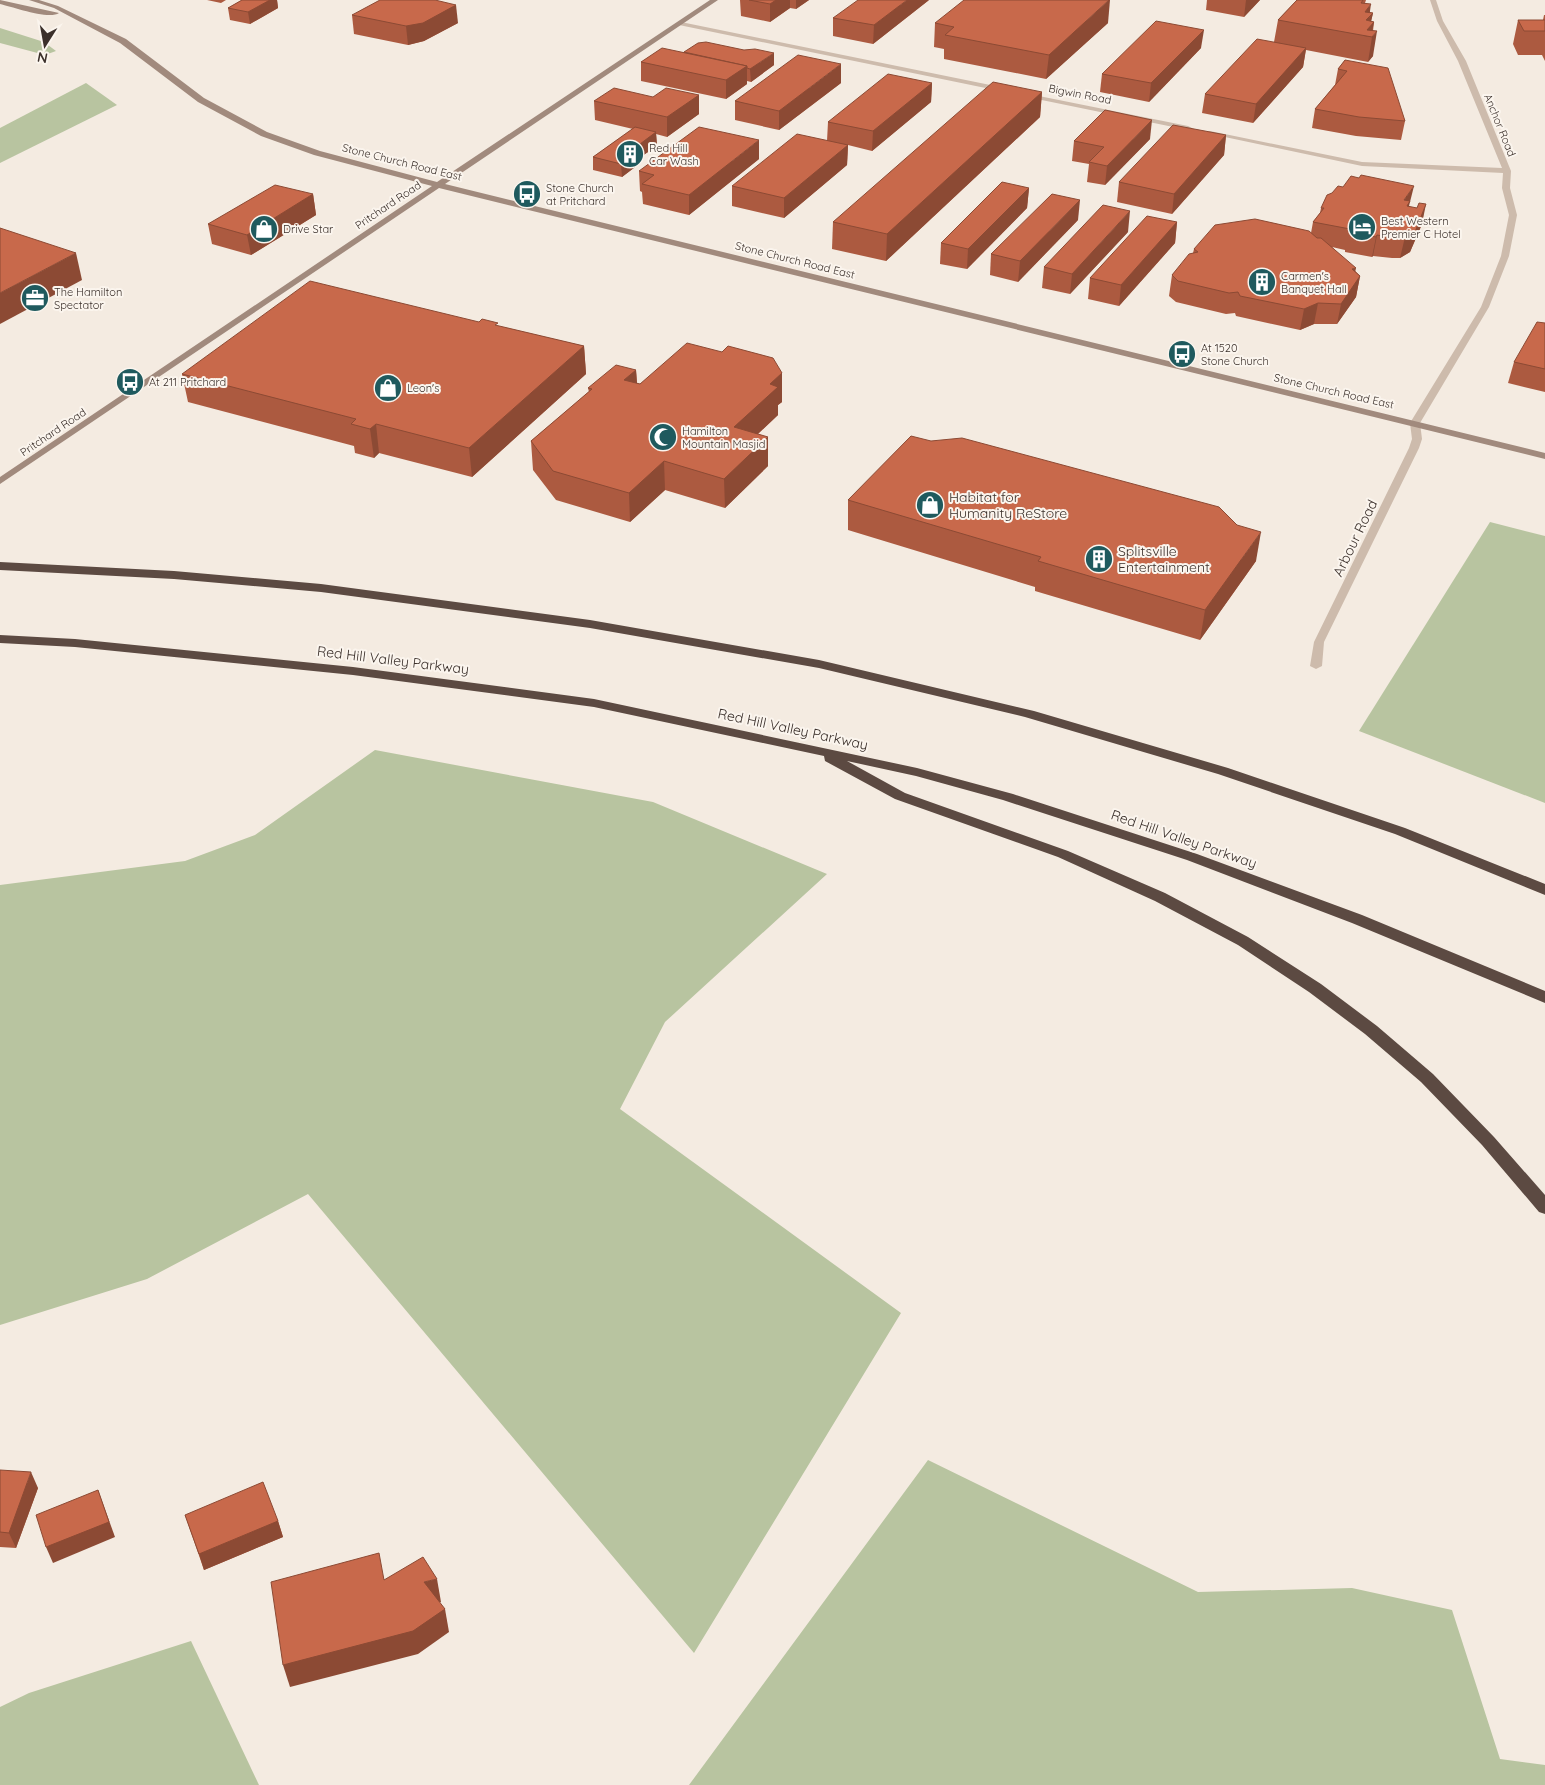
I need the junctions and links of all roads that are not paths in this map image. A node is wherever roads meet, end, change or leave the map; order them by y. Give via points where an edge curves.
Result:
1 (32, 0) edge
2 (715, 0) edge
3 (1433, 0) edge
4 (0, 2) edge
5 (70, 14) junction
6 (681, 24) junction
7 (1013, 92) edge
8 (1022, 94) edge
9 (1507, 171) junction
10 (438, 185) junction
11 (1415, 423) junction
12 (1545, 456) edge
13 (0, 481) edge
14 (0, 566) edge
15 (0, 639) edge
16 (1316, 666) dead end
17 (813, 749) junction
18 (1545, 890) edge
19 (1545, 997) edge
20 (1545, 1207) edge

1 - 5 main road, Stone Church Road East
2 - 6 main road, Pritchard Road
3 - 9 street, Anchor Road
4 - 5 main road, Stone Church Road East via 42,12
5 - 10 main road, Stone Church Road East via 124,41 202,100 264,134 317,153
6 - 7 street
6 - 10 main road, Pritchard Road
8 - 9 street, Bigwin Road via 1340,160 1384,166
9 - 11 street, Anchor Road via 1506,188 1512,215 1505,256 1485,307
10 - 11 main road, Stone Church Road East
10 - 13 main road, Pritchard Road
11 - 12 main road, Stone Church Road East
11 - 16 street, Arbour Road via 1417,439 1414,448 1318,642
14 - 18 highway via 174,575 321,588 590,624 819,664 1029,714 1223,771 1400,831
15 - 17 highway, Red Hill Valley Parkway via 76,643 353,671 594,702
17 - 19 highway, Red Hill Valley Parkway via 917,772 1008,797 1192,857 1357,919
17 - 20 highway via 900,796 1063,854 1243,940 1316,988 1427,1078

